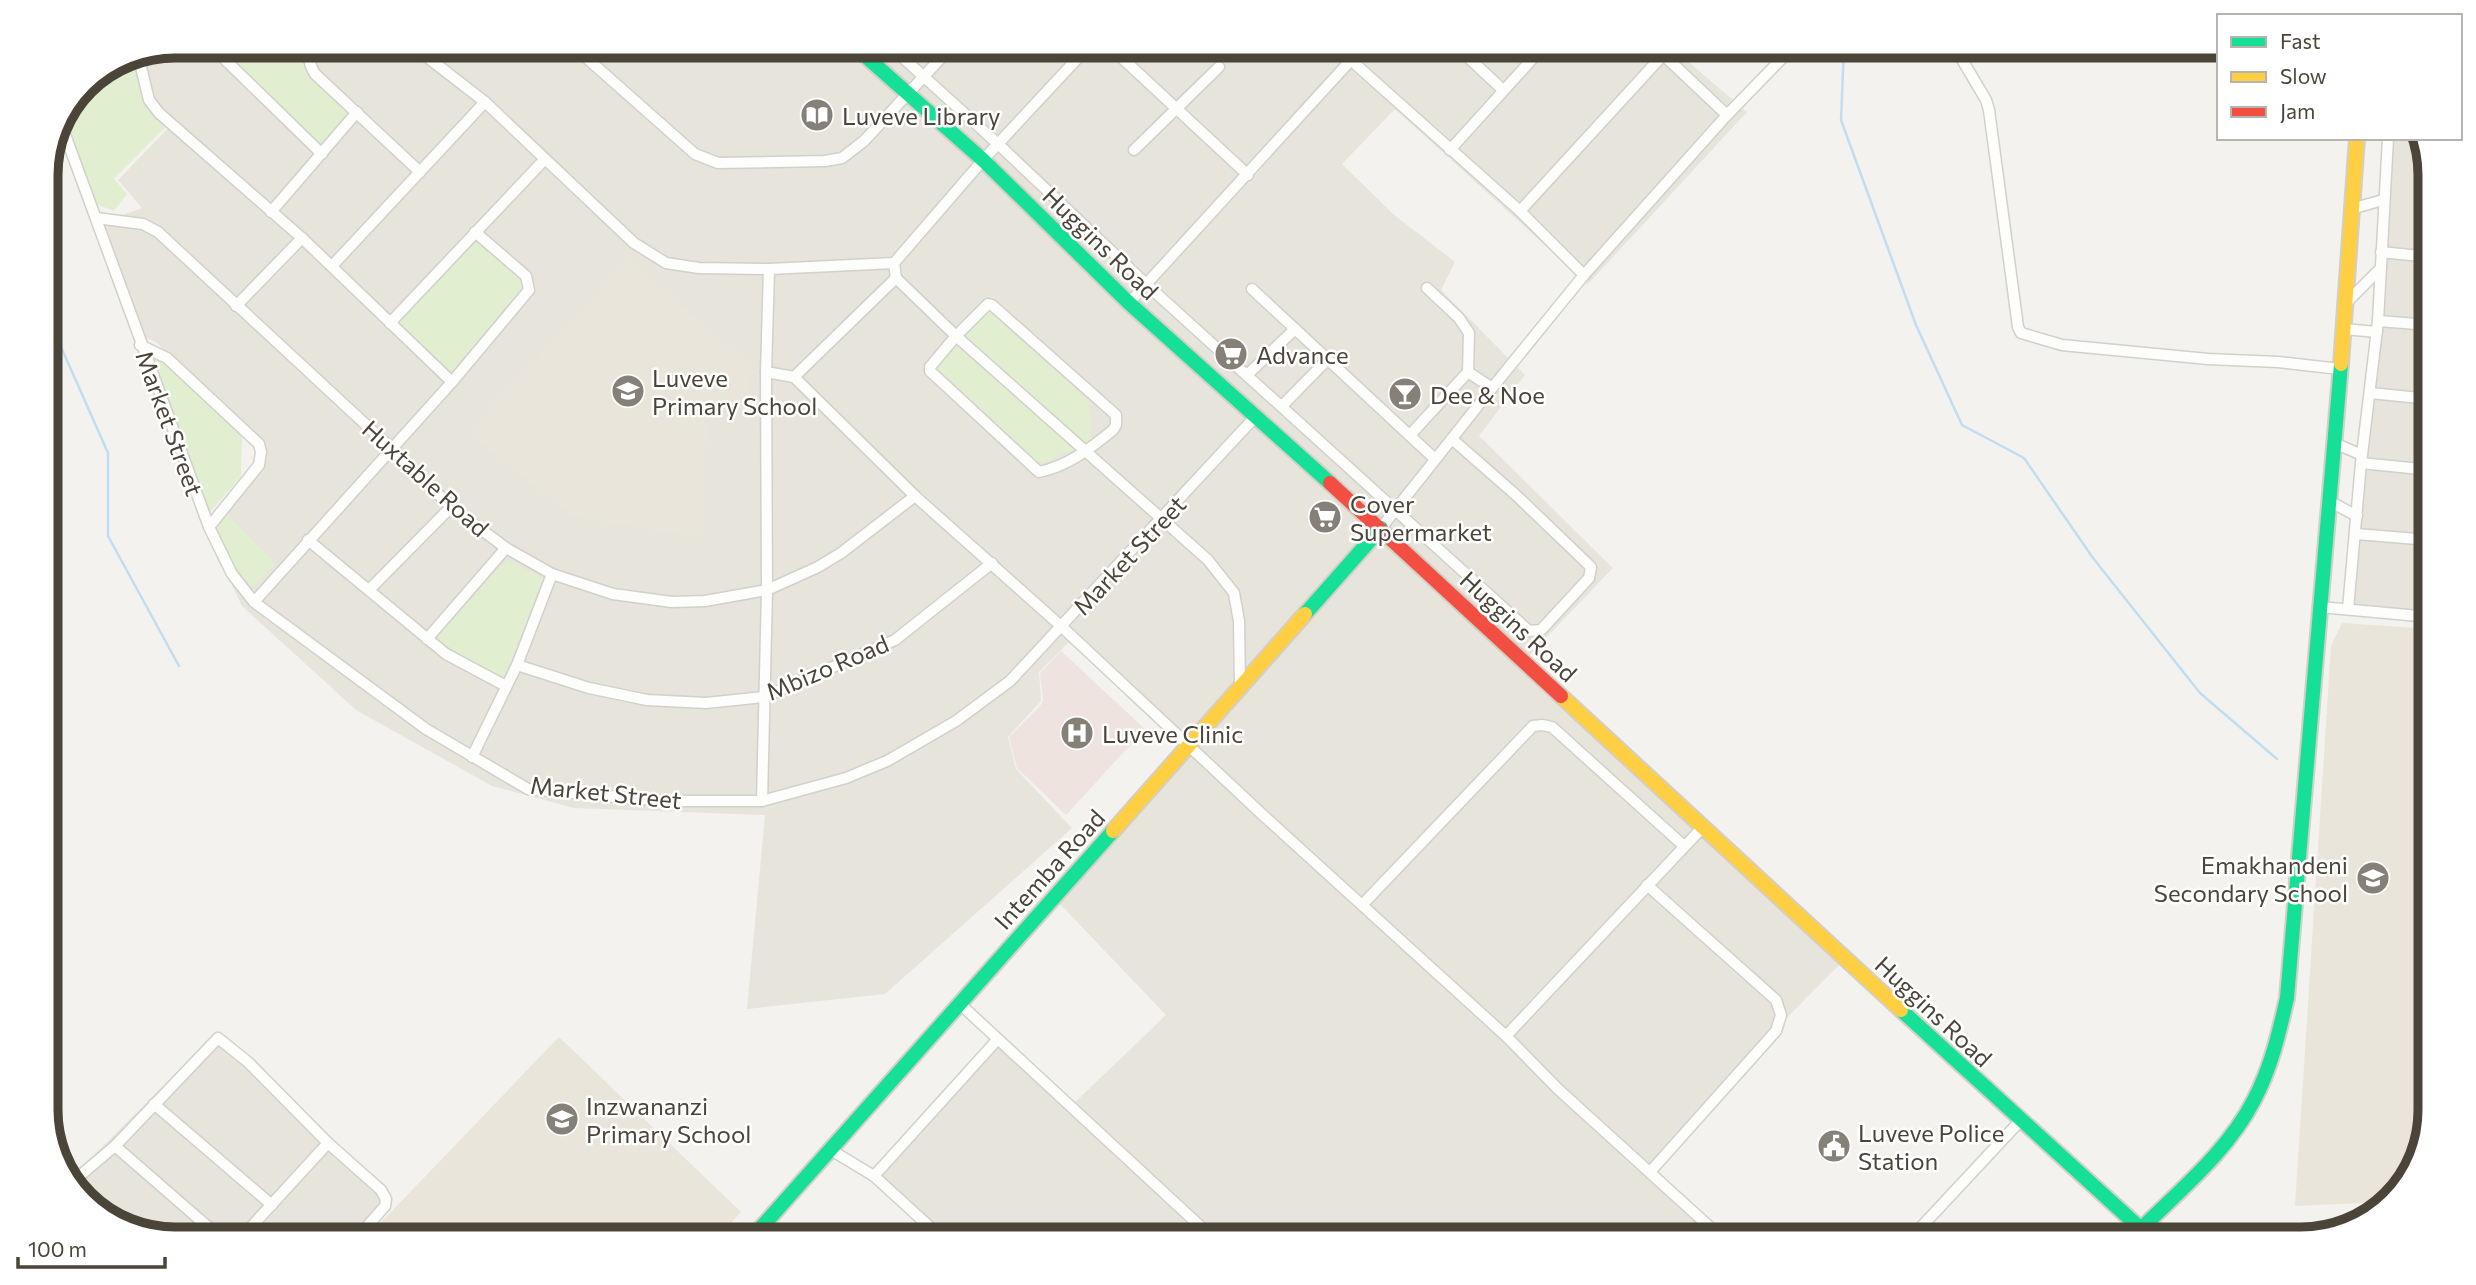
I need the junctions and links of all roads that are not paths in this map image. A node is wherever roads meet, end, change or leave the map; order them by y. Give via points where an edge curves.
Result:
1 (223, 58) edge
2 (309, 58) edge
3 (431, 58) edge
4 (587, 58) edge
5 (868, 58) edge
6 (902, 58) edge
7 (941, 58) edge
8 (1078, 58) edge
9 (1122, 58) edge
10 (1349, 58) edge
11 (1469, 58) edge
12 (1533, 58) edge
13 (1660, 58) edge
14 (1666, 58) edge
15 (1783, 58) edge
16 (1961, 58) edge
17 (1351, 60) junction
18 (140, 64) edge
19 (1219, 67) dead end
20 (923, 78) junction
21 (1503, 90) junction
22 (908, 94) junction
23 (485, 102) junction
24 (1176, 107) junction
25 (357, 112) junction
26 (1727, 116) junction
27 (65, 135) edge
28 (2357, 140) edge
29 (2388, 140) edge
30 (998, 144) junction
31 (1134, 149) dead end
32 (1450, 150) junction
33 (322, 154) junction
34 (545, 159) junction
35 (983, 160) junction
36 (420, 172) junction
37 (1248, 175) junction
38 (2383, 200) junction
39 (2351, 209) junction
40 (1520, 211) junction
41 (271, 212) junction
42 (96, 218) junction
43 (475, 232) junction
44 (302, 238) junction
45 (2381, 252) junction
46 (2418, 256) edge
47 (894, 263) junction
48 (331, 266) junction
49 (2381, 268) junction
50 (769, 269) junction
51 (1584, 275) junction
52 (896, 278) junction
53 (1146, 284) junction
54 (1427, 288) dead end
55 (1252, 289) dead end
56 (1129, 303) junction
57 (2346, 303) junction
58 (236, 306) junction
59 (390, 323) junction
60 (2418, 325) edge
61 (2378, 326) junction
62 (1296, 329) junction
63 (2344, 329) junction
64 (956, 336) junction
65 (140, 345) junction
66 (1328, 359) junction
67 (2340, 369) junction
68 (766, 372) junction
69 (1468, 372) junction
70 (1247, 375) junction
71 (794, 377) junction
72 (452, 382) junction
73 (1492, 388) junction
74 (2370, 393) junction
75 (2418, 398) edge
76 (1282, 406) junction
77 (1255, 417) junction
78 (1410, 435) junction
79 (1452, 439) junction
80 (2334, 443) junction
81 (391, 448) junction
82 (1087, 452) junction
83 (1435, 459) junction
84 (2362, 459) junction
85 (2418, 468) edge
86 (915, 496) junction
87 (2329, 501) junction
88 (451, 507) junction
89 (1397, 510) junction
90 (2357, 516) junction
91 (1162, 520) junction
92 (209, 527) junction
93 (1381, 528) junction
94 (2356, 534) junction
95 (2418, 539) edge
96 (308, 540) junction
97 (506, 548) junction
98 (992, 563) junction
99 (552, 574) junction
100 (370, 589) junction
101 (767, 590) junction
102 (254, 602) junction
103 (2320, 607) junction
104 (2348, 609) junction
105 (2418, 616) edge
106 (1062, 627) junction
107 (427, 639) junction
108 (517, 665) junction
109 (506, 686) junction
110 (1240, 690) junction
111 (764, 697) junction
112 (1190, 747) junction
113 (472, 757) junction
114 (762, 801) junction
115 (1702, 828) junction
116 (1684, 846) junction
117 (1647, 885) junction
118 (1362, 905) junction
119 (959, 1003) junction
120 (1506, 1036) junction
121 (997, 1040) junction
122 (154, 1104) junction
123 (2020, 1121) junction
124 (328, 1143) junction
125 (115, 1146) junction
126 (831, 1150) junction
127 (1650, 1172) junction
128 (874, 1176) junction
129 (79, 1177) edge
130 (272, 1205) junction
131 (207, 1227) edge
132 (252, 1227) edge
133 (367, 1227) edge
134 (763, 1227) edge
135 (929, 1227) edge
136 (1200, 1227) edge
137 (1709, 1227) edge
138 (1922, 1227) edge
139 (2140, 1227) edge
140 (2142, 1227) edge

1 - 33 street
2 - 25 street via 315,74
3 - 23 street
4 - 22 street via 695,154 718,163 842,158
5 - 22 street, Huggins Road
6 - 20 street
7 - 20 street
8 - 30 street
9 - 24 street
10 - 17 street
11 - 21 street
12 - 21 street
13 - 40 street
14 - 26 street
15 - 26 street
16 - 67 street via 1989,110 2021,333 2062,345
17 - 32 street
17 - 37 street
18 - 41 street via 149,100 159,113
19 - 24 street
20 - 22 street
20 - 30 street
21 - 32 street
22 - 35 street, Huggins Road
23 - 34 street
23 - 36 street
24 - 31 street
24 - 37 street
25 - 33 street
25 - 36 street
26 - 51 street
27 - 42 street, Market Street
28 - 39 street
29 - 38 street
30 - 35 street
30 - 53 street
32 - 40 street
33 - 41 street
34 - 43 street
34 - 50 street via 634,243 666,263
35 - 47 street
35 - 56 street, Huggins Road
36 - 48 street
37 - 53 street
38 - 39 street
38 - 45 street
39 - 57 street
40 - 51 street
41 - 44 street
42 - 58 street, Huxtable Road via 152,228
42 - 65 street, Market Street
43 - 59 street
43 - 72 street via 527,276 529,290
44 - 48 street
44 - 58 street
45 - 46 street
45 - 49 street
47 - 50 street
47 - 52 street
48 - 59 street
49 - 57 street
49 - 61 street
50 - 68 street
51 - 73 street
52 - 64 street
52 - 71 street
53 - 56 street
53 - 70 street
54 - 69 street via 1469,334
55 - 62 street
56 - 77 street, Huggins Road
57 - 63 street
58 - 81 street, Huxtable Road
59 - 72 street
60 - 61 street
61 - 63 street
61 - 74 street
62 - 66 street
62 - 70 street
63 - 67 street
64 - 82 street
64 - 82 street via 930,371 1034,469 1052,469
64 - 82 street via 985,305 992,305 1116,415 1113,430
65 - 92 street, Market Street
65 - 92 street via 167,358 259,444 259,465
66 - 76 street
66 - 78 street
67 - 80 street
68 - 71 street
68 - 101 street
69 - 73 street
69 - 78 street
70 - 76 street
71 - 86 street
72 - 81 street
73 - 79 street
74 - 75 street
74 - 84 street
76 - 89 street
77 - 91 street, Market Street
77 - 93 street, Huggins Road
78 - 83 street
79 - 83 street
79 - 89 street via 1591,567 1589,578 1541,630 1532,632
80 - 84 street
80 - 87 street
81 - 88 street, Huxtable Road
81 - 96 street
82 - 91 street
83 - 89 street
84 - 85 street
84 - 90 street
86 - 98 street
86 - 101 street, Huxtable Road via 841,553
87 - 90 street
87 - 103 street
88 - 97 street, Huxtable Road
88 - 100 street
89 - 93 street
90 - 94 street
91 - 106 street, Market Street
91 - 110 street via 1208,560 1234,593
92 - 102 street, Market Street via 232,574
93 - 110 street, Intemba Road
93 - 115 street, Huggins Road
94 - 95 street
94 - 104 street
96 - 100 street
96 - 102 street
97 - 99 street, Huxtable Road
97 - 107 street
98 - 106 street
98 - 111 street, Mbizo Road via 895,640
99 - 101 street, Huxtable Road via 613,594 672,602
99 - 108 street
100 - 107 street
101 - 111 street
102 - 113 street, Market Street via 401,712
103 - 104 street
103 - 140 street via 2287,998 2276,1047 2264,1082 2239,1126
104 - 105 street
106 - 112 street
106 - 114 street, Market Street via 1010,681 920,744 846,778
107 - 109 street
108 - 109 street
108 - 111 street, Mbizo Road via 647,700 706,704
109 - 113 street
110 - 112 street, Intemba Road
111 - 114 street
112 - 118 street
112 - 119 street, Intemba Road
113 - 114 street, Market Street via 528,789 663,801
115 - 116 street
115 - 123 street, Huggins Road
116 - 117 street
116 - 118 street via 1552,727 1533,726
117 - 120 street
117 - 127 street via 1776,1000 1781,1015 1776,1031
118 - 120 street
119 - 121 street
119 - 126 street, Intemba Road
120 - 127 street
121 - 128 street
121 - 136 street
122 - 124 street via 218,1038
122 - 125 street
122 - 130 street
123 - 138 street
123 - 139 street, Huggins Road
124 - 130 street
124 - 133 street via 386,1199
125 - 129 street
125 - 131 street
126 - 128 street
126 - 134 street, Intemba Road
127 - 137 street
128 - 135 street
130 - 132 street

